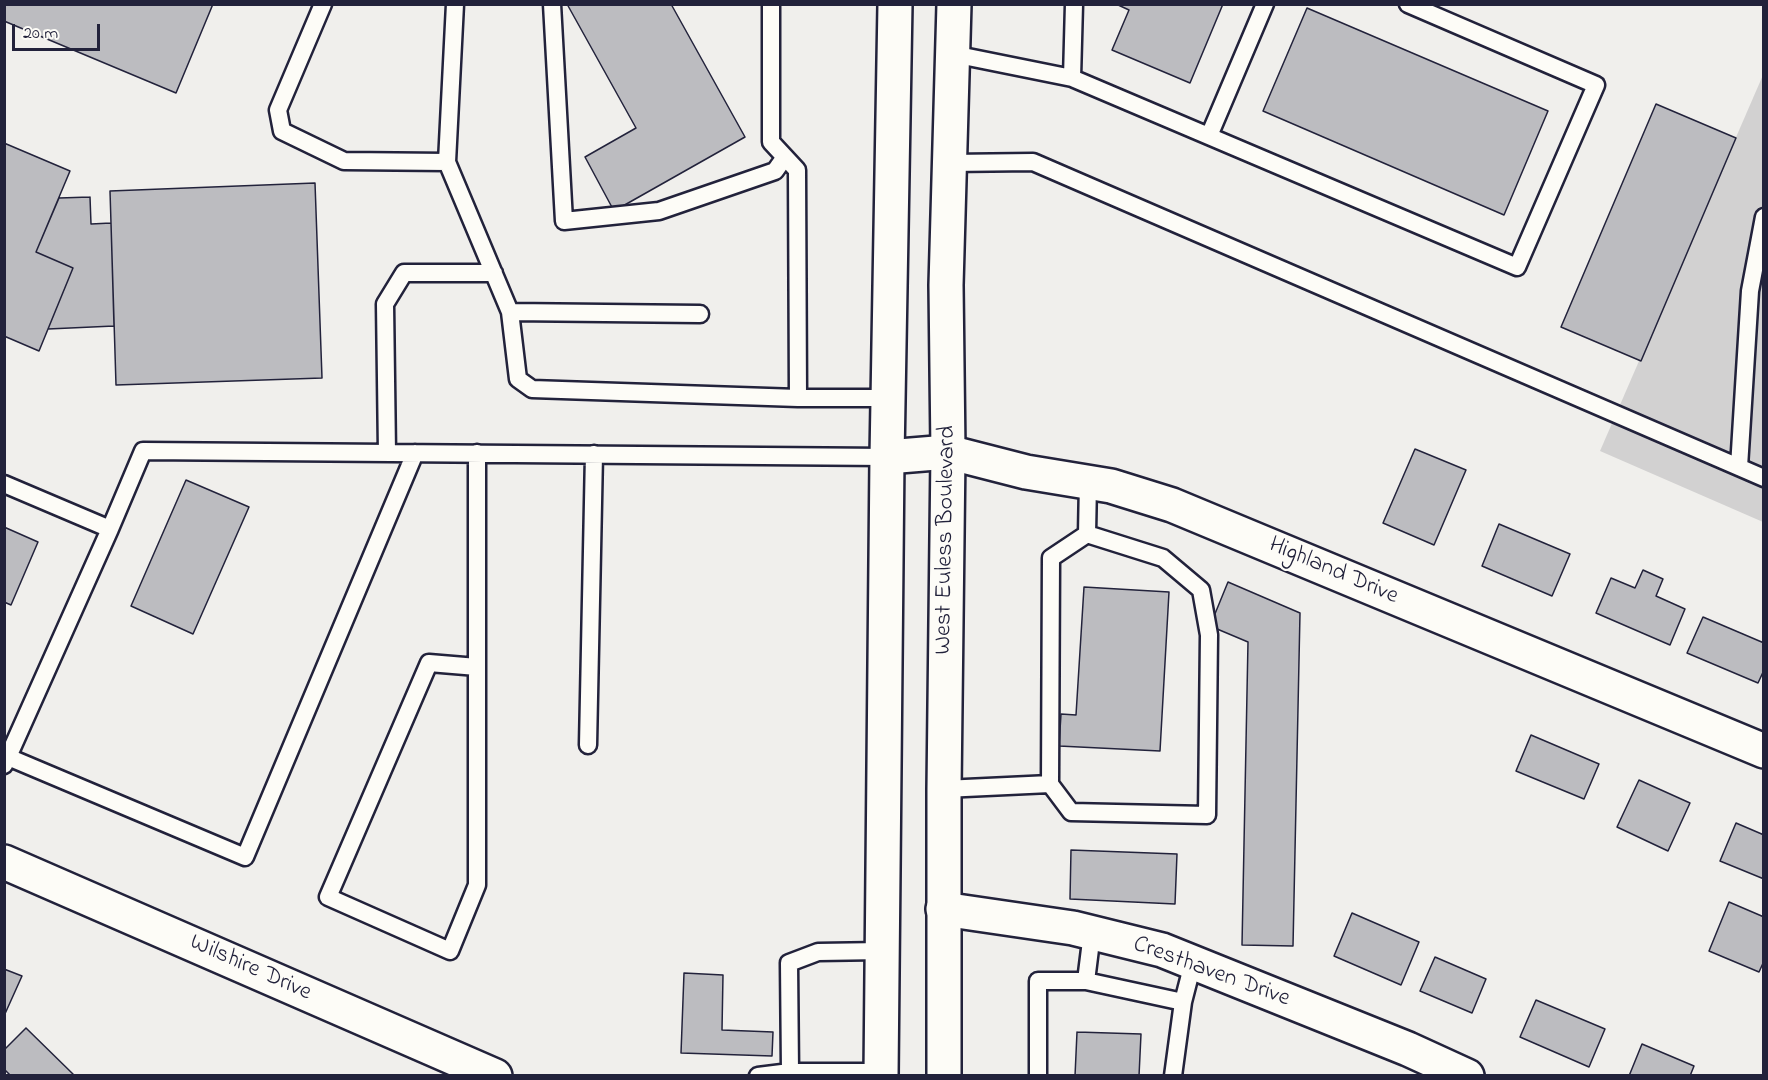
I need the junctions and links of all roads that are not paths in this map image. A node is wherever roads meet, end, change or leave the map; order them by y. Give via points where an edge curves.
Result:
1 (323, 4) edge
2 (455, 4) edge
3 (552, 4) edge
4 (771, 4) edge
5 (895, 4) edge
6 (954, 4) edge
7 (1074, 4) edge
8 (1265, 4) edge
9 (1408, 4) edge
10 (953, 54) junction
11 (1072, 78) junction
12 (1209, 136) junction
13 (785, 157) junction
14 (447, 162) junction
15 (950, 163) junction
16 (1764, 217) edge
17 (494, 273) junction
18 (510, 312) junction
19 (700, 314) dead end
20 (798, 398) junction
21 (888, 398) junction
22 (948, 452) junction
23 (387, 453) junction
24 (415, 453) junction
25 (477, 453) junction
26 (594, 454) junction
27 (886, 457) junction
28 (1739, 467) junction
29 (1764, 478) edge
30 (1088, 482) junction
31 (4, 484) edge
32 (110, 529) junction
33 (1087, 534) junction
34 (477, 667) junction
35 (588, 745) dead end
36 (1764, 751) edge
37 (6, 761) edge
38 (1050, 784) junction
39 (944, 789) junction
40 (4, 862) edge
41 (943, 909) junction
42 (1092, 933) junction
43 (882, 951) junction
44 (1193, 963) junction
45 (1086, 981) junction
46 (1183, 1002) junction
47 (790, 1072) junction
48 (881, 1074) edge
49 (495, 1076) edge
50 (758, 1076) edge
51 (944, 1076) edge
52 (1038, 1076) edge
53 (1173, 1076) edge
54 (1467, 1076) edge

1 - 14 lane via 278,110 282,131 344,161
2 - 14 lane
3 - 13 lane via 564,221 659,211 775,171
4 - 13 lane via 771,142
5 - 21 main road
6 - 10 main road, West Euless Boulevard
7 - 11 lane
8 - 12 lane
9 - 12 lane via 1596,85 1517,267
10 - 11 lane
10 - 15 main road, West Euless Boulevard
11 - 12 lane
13 - 20 lane via 797,170
14 - 17 lane
15 - 22 main road, West Euless Boulevard via 946,285
15 - 28 lane via 1034,162
16 - 28 lane via 1750,291
17 - 18 lane
17 - 23 lane via 404,273 385,304
18 - 19 lane
18 - 20 lane via 518,379 532,389
20 - 21 lane
21 - 27 main road
22 - 27 main road, Highland Drive
22 - 30 main road, Highland Drive via 1026,472
22 - 39 main road, West Euless Boulevard
23 - 24 lane
23 - 32 lane via 143,451
24 - 25 lane
24 - 37 lane via 245,857
25 - 26 lane
25 - 34 lane
26 - 27 lane
26 - 35 lane
27 - 43 main road
28 - 29 lane
30 - 33 lane
30 - 36 main road, Highland Drive via 1172,505
31 - 32 lane
32 - 37 lane
33 - 38 lane via 1051,558
33 - 38 lane via 1163,558 1201,590 1209,635 1207,815 1071,812
34 - 34 lane via 477,885 450,951 328,897 429,663
38 - 39 lane
39 - 41 main road, West Euless Boulevard
40 - 49 main road, Wilshire Drive
41 - 42 main road, Cresthaven Drive
41 - 51 main road, West Euless Boulevard
42 - 44 main road, Cresthaven Drive via 1162,950
42 - 45 lane
43 - 47 lane via 818,952 789,963
43 - 48 main road
44 - 46 lane
44 - 54 main road, Cresthaven Drive
45 - 46 lane
45 - 52 lane via 1038,981
46 - 53 lane
47 - 48 lane
47 - 50 lane

